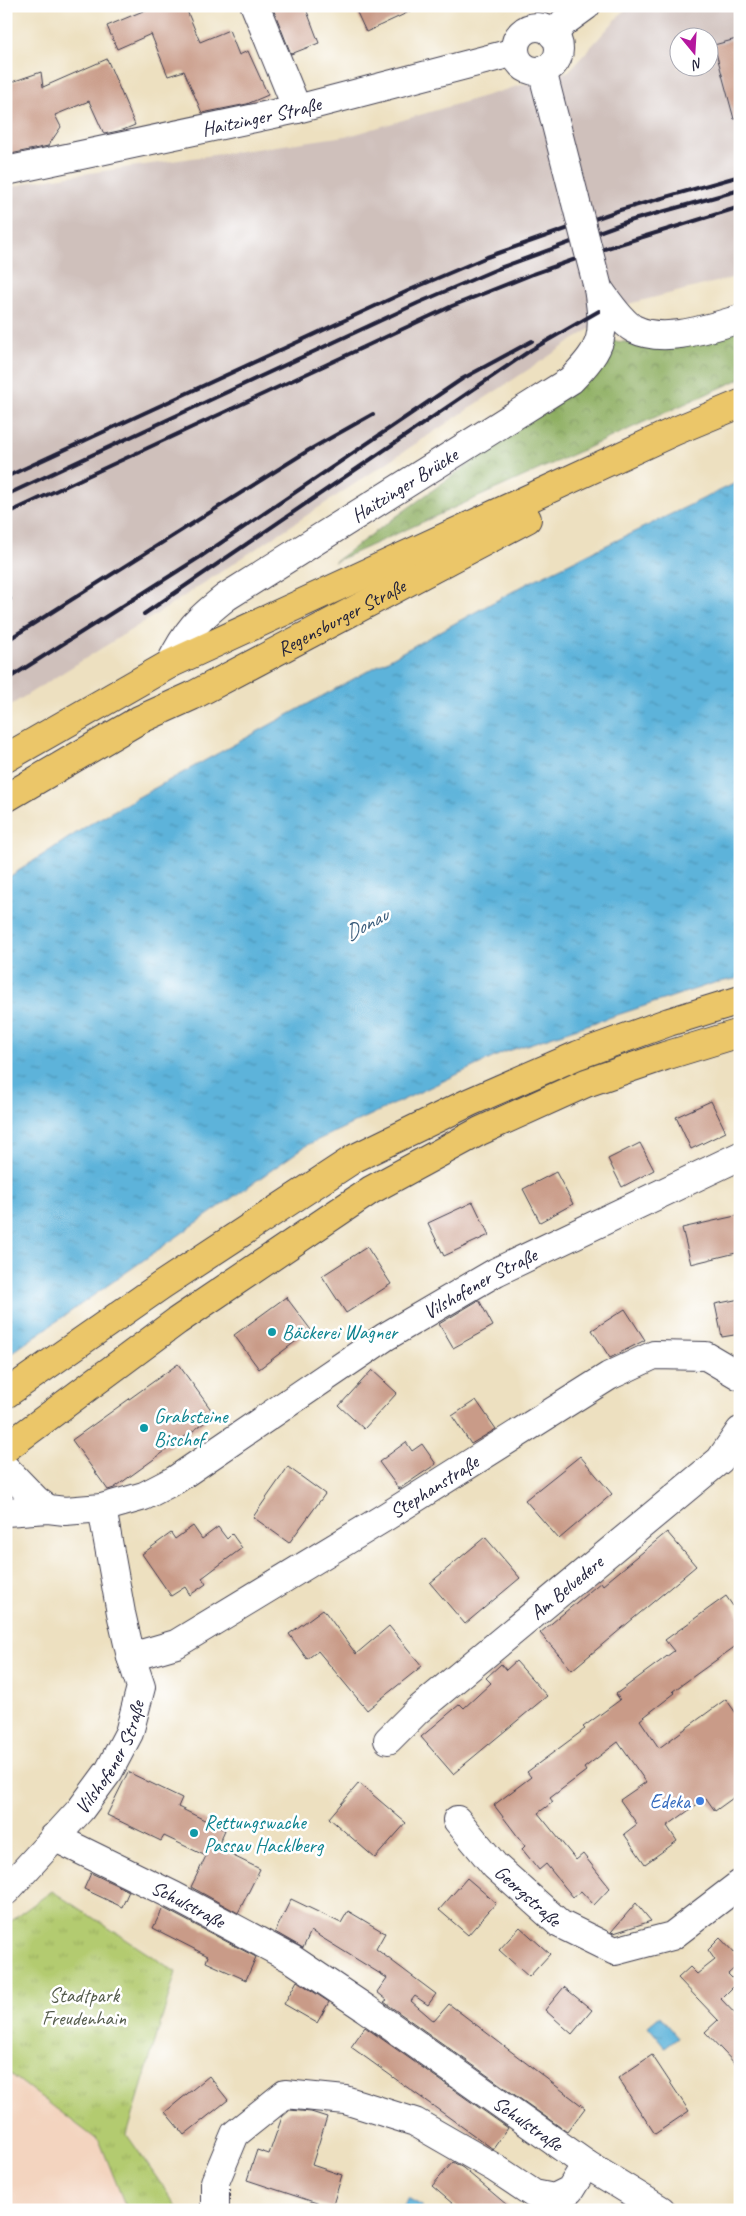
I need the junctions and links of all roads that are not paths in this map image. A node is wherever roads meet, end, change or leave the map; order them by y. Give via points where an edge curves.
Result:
1 (255, 6) edge
2 (586, 6) edge
3 (553, 34) junction
4 (515, 52) junction
5 (543, 75) junction
6 (297, 109) junction
7 (6, 171) edge
8 (598, 288) junction
9 (740, 319) edge
10 (740, 404) edge
11 (675, 431) junction
12 (170, 664) junction
13 (139, 720) junction
14 (6, 758) edge
15 (6, 798) edge
16 (740, 1000) edge
17 (740, 1033) edge
18 (740, 1156) edge
19 (740, 1376) edge
20 (6, 1394) edge
21 (740, 1431) edge
22 (6, 1448) edge
23 (6, 1469) edge
24 (102, 1508) junction
25 (48, 1509) junction
26 (6, 1512) edge
27 (131, 1657) junction
28 (388, 1740) dead end
29 (457, 1820) dead end
30 (54, 1837) junction
31 (740, 1884) edge
32 (6, 1891) edge
33 (586, 2164) junction
34 (215, 2210) edge
35 (662, 2210) edge

1 - 6 street
2 - 3 street
3 - 4 street via 541,28 527,29 517,39
3 - 5 street via 558,55
4 - 5 street via 522,65
4 - 6 street, Haitzinger Straße
5 - 8 street, Haitzinger Brücke, bridge
6 - 7 street, Haitzinger Straße
8 - 9 street, Haitzinger Brücke via 634,329 666,336
8 - 12 street, Haitzinger Brücke via 603,323 600,339 592,358 571,380 226,597 198,619
10 - 11 main road, Regensburger Straße
11 - 12 main road, Regensburger Straße
11 - 13 main road, Regensburger Straße via 526,519 192,696
12 - 13 main road
12 - 14 main road, Regensburger Straße
13 - 15 main road, Regensburger Straße
16 - 20 main road via 578,1055 470,1102 355,1158 162,1284
17 - 22 main road via 586,1083 480,1131 371,1190 177,1321
18 - 24 street, Vilshofener Straße via 496,1272 385,1337 175,1480 144,1496
19 - 27 street, Stephanstraße via 706,1356 654,1355 618,1372 176,1644
21 - 28 street, Am Belvedere via 720,1460 417,1712
23 - 25 street
24 - 25 street, Vilshofener Straße
24 - 27 street, Vilshofener Straße
25 - 26 street, Vilshofener Straße
27 - 30 street, Vilshofener Straße via 141,1687 129,1733 109,1770
29 - 31 street, Georgstraße via 495,1866 560,1924 615,1951 672,1936
30 - 32 street, Vilshofener Straße
30 - 33 street, Schulstraße via 292,1959
33 - 34 street via 570,2190 554,2198 534,2194 415,2122 345,2100 285,2094 234,2134 215,2182
33 - 35 street, Schulstraße

